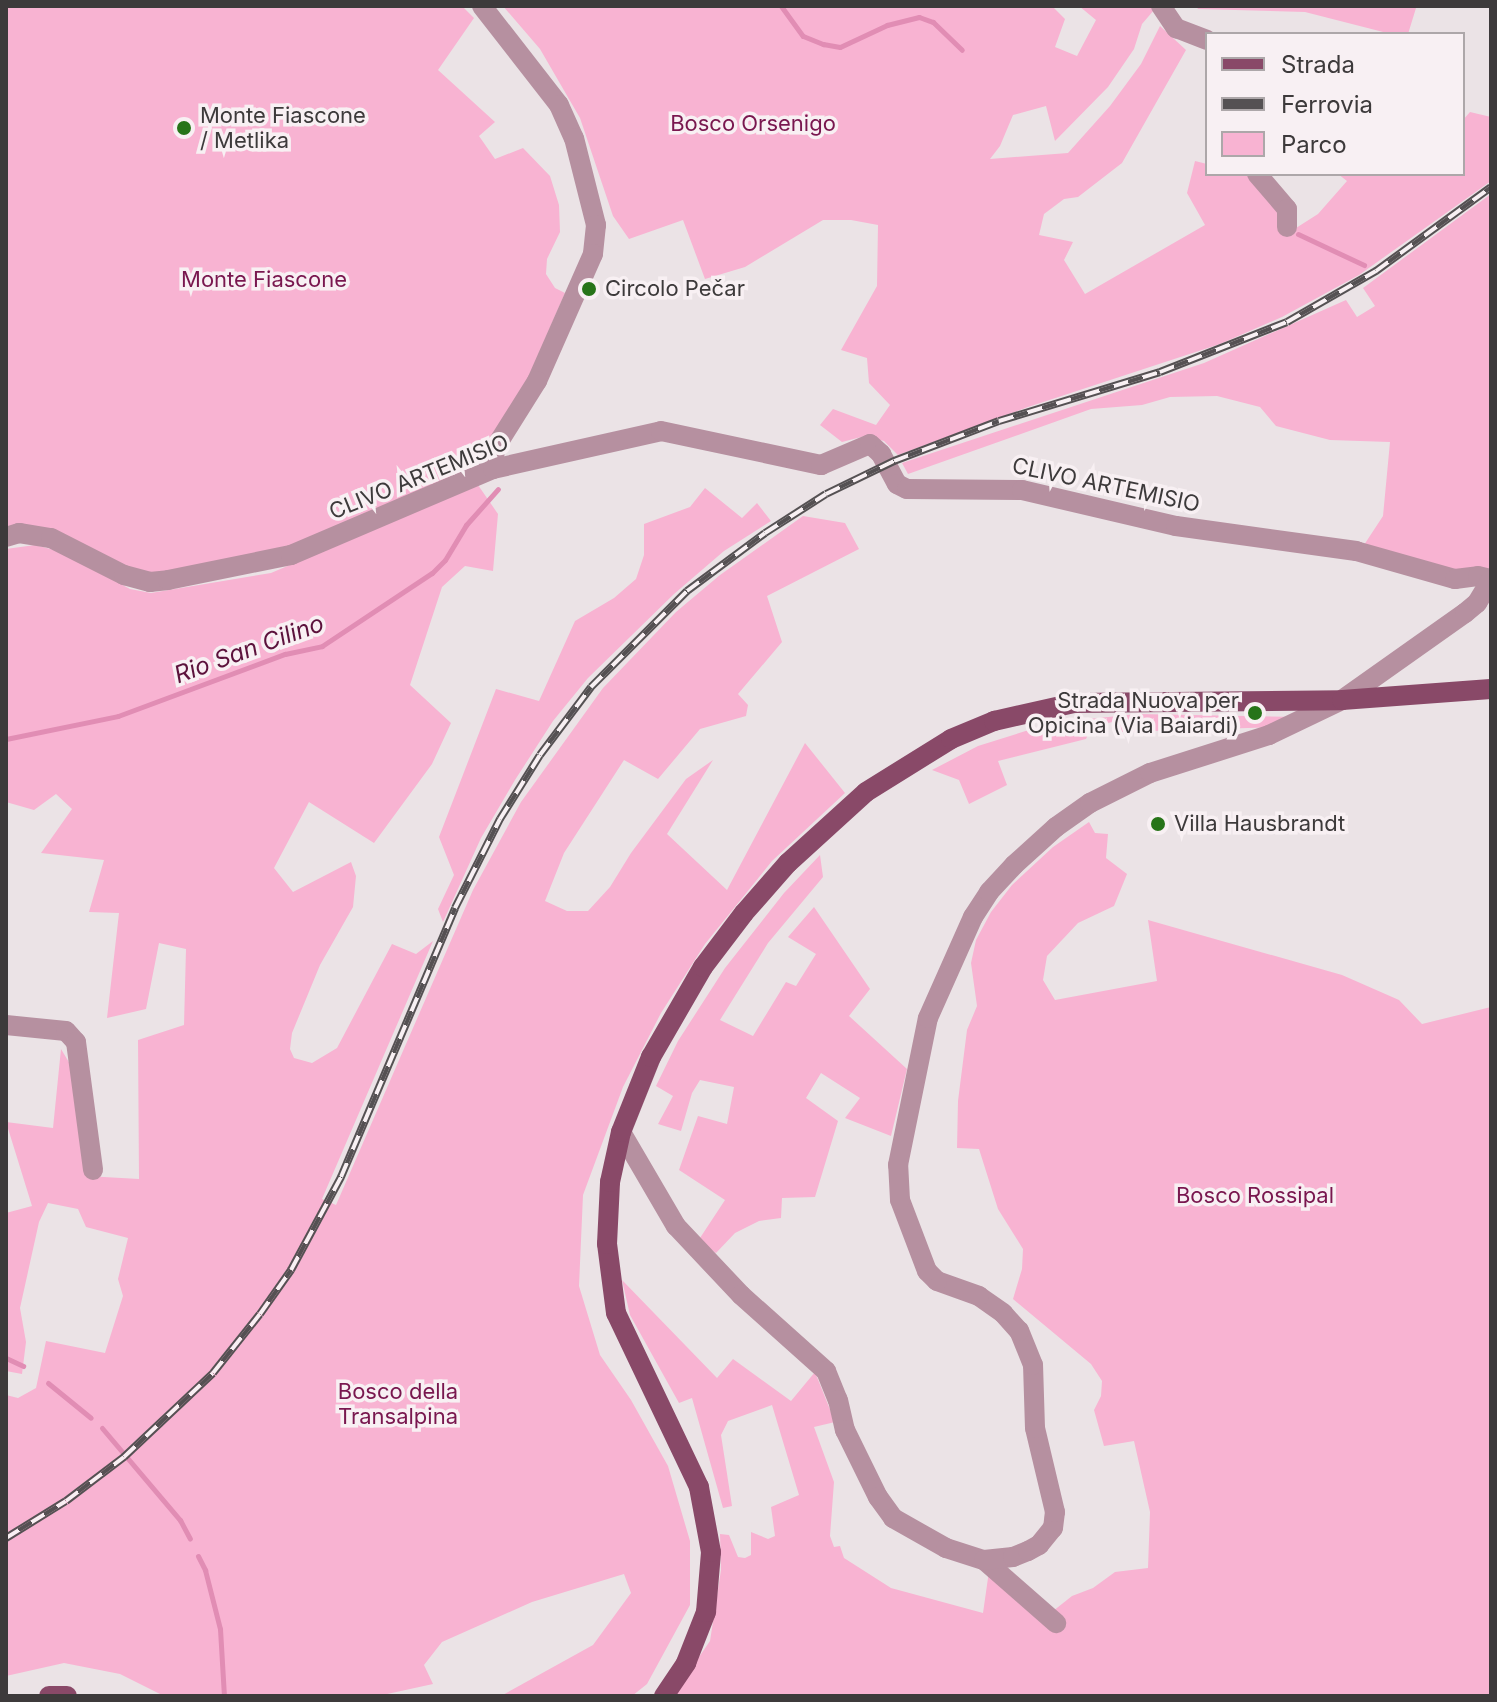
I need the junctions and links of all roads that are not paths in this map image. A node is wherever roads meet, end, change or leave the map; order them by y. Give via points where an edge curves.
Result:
1 (482, 6) edge
2 (1161, 6) edge
3 (1205, 39) edge
4 (1259, 176) edge
5 (1287, 227) dead end
6 (493, 469) junction
7 (6, 537) edge
8 (1491, 580) edge
9 (1491, 689) edge
10 (1342, 700) junction
11 (6, 1025) edge
12 (621, 1132) junction
13 (93, 1170) dead end
14 (984, 1560) junction
15 (1056, 1623) dead end
16 (49, 1696) edge
17 (67, 1696) edge
18 (664, 1696) edge

1 - 6 street via 559,105 574,138 596,225 593,254 537,381 495,448
2 - 3 street via 1176,28
4 - 5 street via 1287,209
6 - 7 street, CLIVO ARTEMISIO via 291,555 168,580 150,582 124,575 51,538 19,533
6 - 8 street, CLIVO ARTEMISIO via 661,431 812,464 830,463 870,444 897,484 918,491 1022,490 1176,526 1356,551 1455,579
8 - 10 street via 1465,613
9 - 10 main road
10 - 12 main road via 1074,703 994,721 918,758 831,821 744,913 668,1023
10 - 14 street via 1269,735 1150,773 1078,811 989,892 942,983 928,1018 903,1126 900,1200 927,1271 1003,1313 1028,1347 1036,1386 1035,1428 1056,1518 1039,1545 1013,1557
11 - 13 street via 66,1031 76,1042
12 - 14 street via 676,1226 741,1295 826,1371 845,1430 893,1518 946,1548
12 - 18 main road via 608,1213 616,1313 699,1487 711,1552 706,1612 686,1663
14 - 15 street
16 - 17 main road

